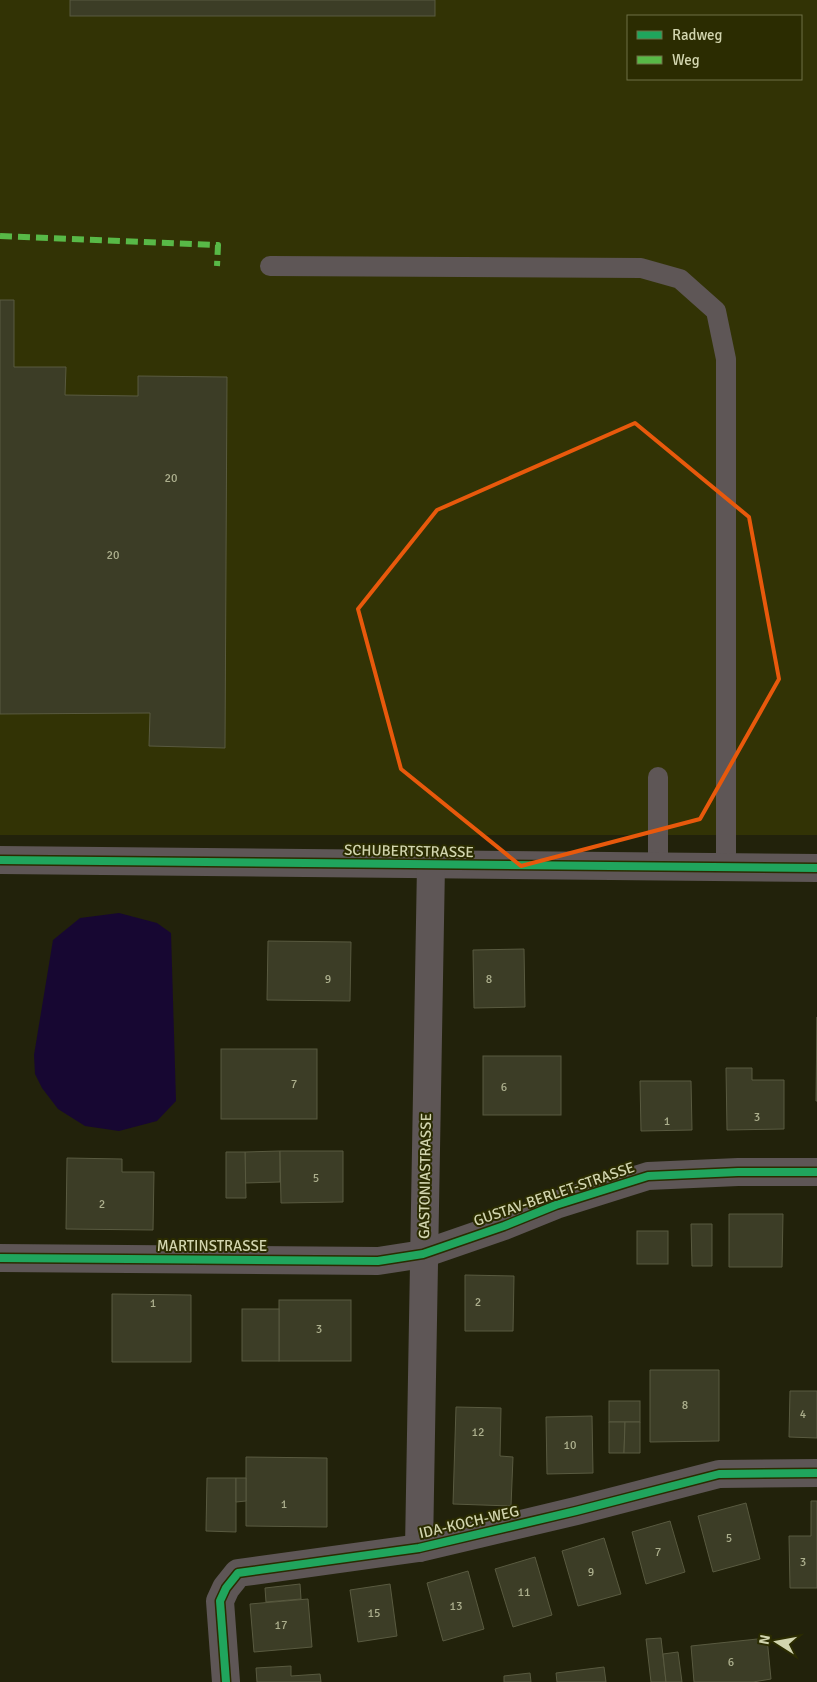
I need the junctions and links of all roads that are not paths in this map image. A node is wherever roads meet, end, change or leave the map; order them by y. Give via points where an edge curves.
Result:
1 (270, 266) dead end
2 (658, 777) dead end
3 (0, 860) edge
4 (431, 865) junction
5 (658, 866) junction
6 (726, 867) junction
7 (817, 868) edge
8 (817, 1172) edge
9 (423, 1254) junction
10 (0, 1258) edge
11 (817, 1473) edge
12 (419, 1548) junction
13 (226, 1682) edge

1 - 6 lane via 641,268 680,279 716,311 726,359
2 - 5 lane
3 - 4 street, SCHUBERTSTRASSE
4 - 5 street, SCHUBERTSTRASSE
4 - 9 street, GASTONIASTRASSE
5 - 6 street, SCHUBERTSTRASSE
6 - 7 street, SCHUBERTSTRASSE
8 - 9 street, GUSTAV-BERLET-STRASSE via 648,1176 556,1205
9 - 10 street, MARTINSTRASSE via 378,1261
9 - 12 street, GASTONIASTRASSE
11 - 12 street, IDA-KOCH-WEG via 719,1474
12 - 13 street, IDA-KOCH-WEG via 238,1573 220,1601

